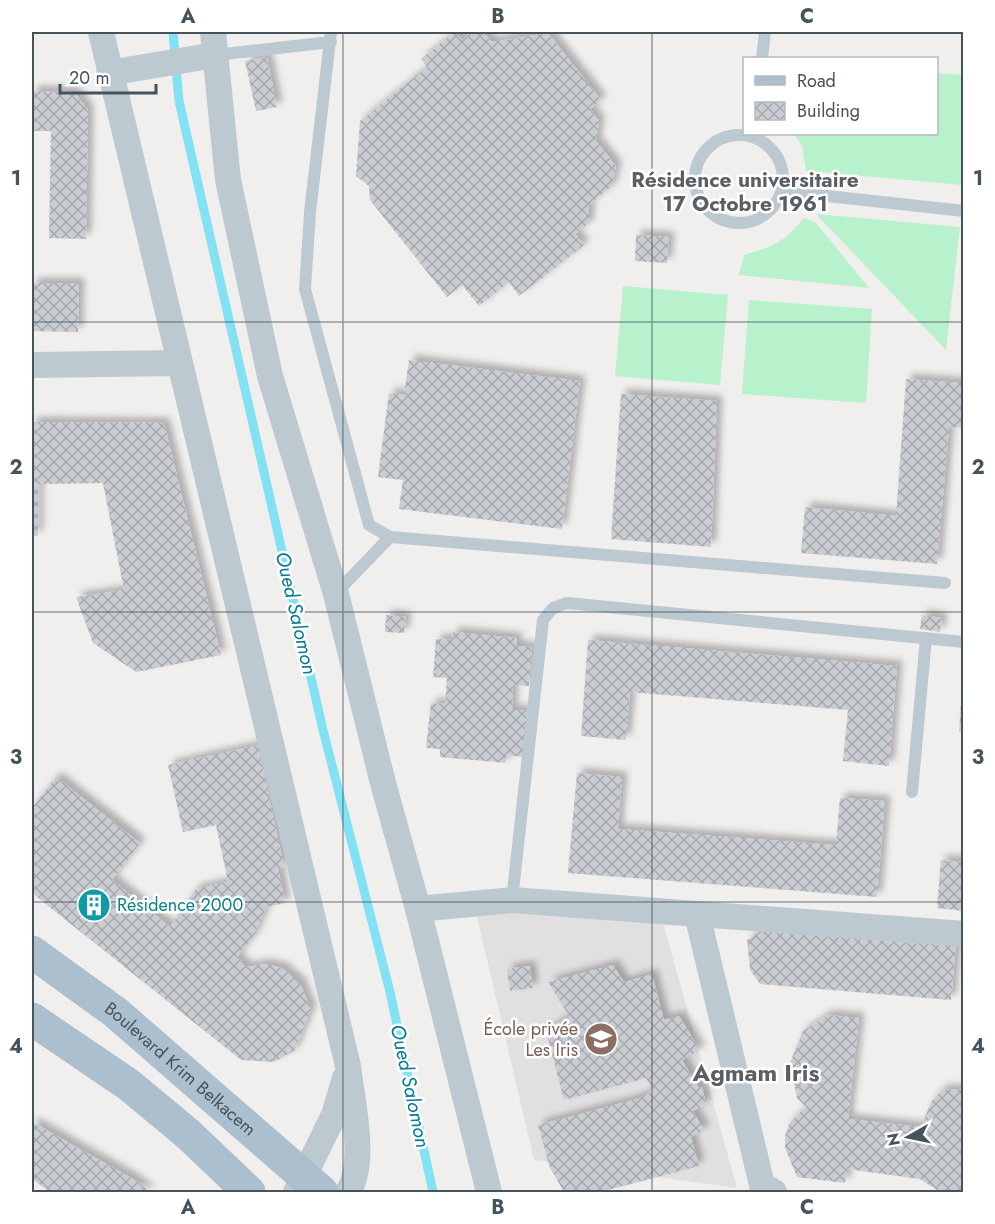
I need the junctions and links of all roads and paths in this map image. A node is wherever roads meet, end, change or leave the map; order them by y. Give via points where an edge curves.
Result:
1 (100, 32) edge
2 (765, 32) edge
3 (331, 37) edge
4 (210, 48) edge
5 (762, 57) edge
6 (109, 73) junction
7 (743, 134) edge
8 (753, 135) edge
9 (782, 191) junction
10 (963, 210) edge
11 (179, 363) junction
12 (32, 365) edge
13 (390, 537) junction
14 (945, 583) dead end
15 (336, 594) junction
16 (926, 638) junction
17 (963, 642) edge
18 (912, 792) dead end
19 (512, 900) junction
20 (418, 909) junction
21 (696, 914) junction
22 (963, 934) edge
23 (32, 952) edge
24 (32, 1019) edge
25 (348, 1066) junction
26 (307, 1187) edge
27 (249, 1192) edge
28 (348, 1192) edge
29 (489, 1192) edge
30 (774, 1192) edge

1 - 6 street
2 - 5 lane
3 - 4 lane
3 - 13 lane via 305,289 369,525
4 - 6 street via 134,70
4 - 15 street via 228,180 268,364
6 - 11 street
7 - 9 lane via 723,137 701,156 695,185 700,199 722,220 751,222 765,215
8 - 9 lane via 778,158
9 - 10 lane
11 - 12 street
11 - 25 street
13 - 14 lane
13 - 15 lane
15 - 20 street
16 - 17 lane
16 - 18 lane
16 - 19 lane via 567,603 553,608 543,621
19 - 20 street
19 - 21 street
20 - 29 street
21 - 22 street
21 - 30 street via 762,1185
23 - 26 main road, Boulevard Krim Belkacem via 115,1012
24 - 27 main road via 129,1085
25 - 26 street
25 - 28 street via 358,1152 357,1169

